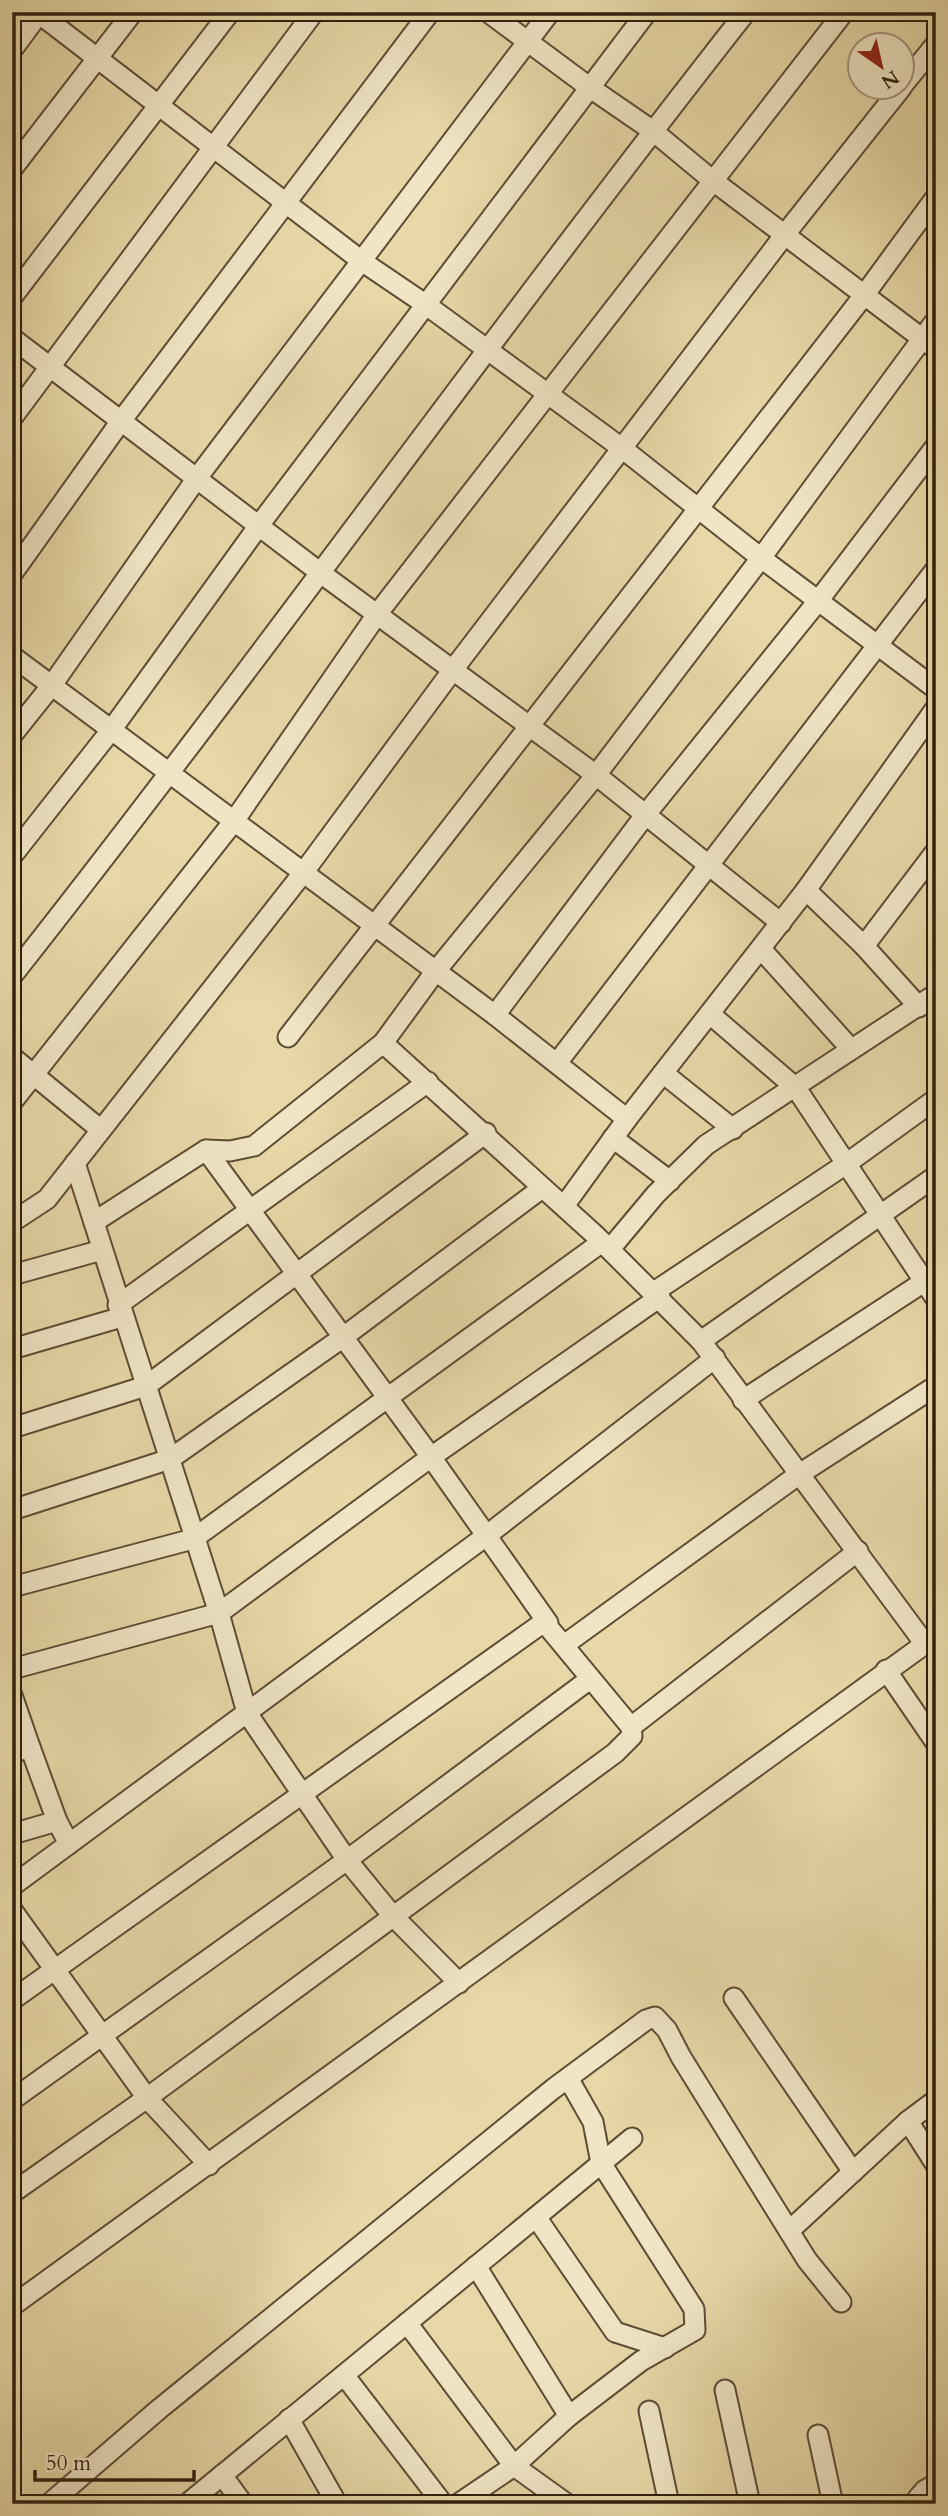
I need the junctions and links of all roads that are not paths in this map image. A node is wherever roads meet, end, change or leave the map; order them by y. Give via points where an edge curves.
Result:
1 (133, 12) edge
2 (230, 12) edge
3 (314, 12) edge
4 (430, 12) edge
5 (488, 12) edge
6 (550, 12) edge
7 (648, 12) edge
8 (746, 12) edge
9 (844, 12) edge
10 (39, 13) edge
11 (527, 40) junction
12 (936, 44) edge
13 (12, 50) edge
14 (98, 57) junction
15 (916, 69) edge
16 (589, 88) junction
17 (890, 102) edge
18 (160, 104) junction
19 (653, 131) junction
20 (212, 146) junction
21 (12, 169) edge
22 (712, 180) junction
23 (936, 197) edge
24 (287, 203) junction
25 (786, 233) junction
26 (363, 262) junction
27 (864, 295) junction
28 (12, 297) edge
29 (425, 304) junction
30 (936, 320) edge
31 (12, 338) edge
32 (929, 344) edge
33 (487, 349) junction
34 (49, 366) junction
35 (549, 396) junction
36 (12, 418) edge
37 (121, 421) junction
38 (936, 446) edge
39 (623, 449) junction
40 (197, 478) junction
41 (697, 507) junction
42 (260, 524) junction
43 (761, 558) junction
44 (936, 569) edge
45 (12, 574) edge
46 (322, 574) junction
47 (818, 601) junction
48 (378, 613) junction
49 (878, 644) junction
50 (12, 656) edge
51 (452, 671) junction
52 (52, 685) junction
53 (936, 689) edge
54 (936, 708) edge
55 (529, 726) junction
56 (112, 729) junction
57 (12, 735) edge
58 (172, 774) junction
59 (596, 775) junction
60 (646, 814) junction
61 (234, 821) junction
62 (936, 851) edge
63 (12, 856) edge
64 (709, 865) junction
65 (303, 873) junction
66 (806, 890) junction
67 (781, 923) junction
68 (374, 926) junction
69 (864, 946) junction
70 (761, 949) junction
71 (435, 972) junction
72 (12, 976) edge
73 (936, 994) edge
74 (919, 1006) junction
75 (710, 1014) junction
76 (495, 1015) junction
77 (288, 1037) dead end
78 (383, 1043) junction
79 (850, 1048) junction
80 (12, 1057) edge
81 (557, 1063) junction
82 (663, 1073) junction
83 (35, 1074) junction
84 (428, 1082) junction
85 (796, 1088) junction
86 (936, 1099) edge
87 (12, 1102) edge
88 (627, 1119) junction
89 (733, 1129) junction
90 (101, 1130) junction
91 (486, 1133) junction
92 (613, 1138) junction
93 (206, 1150) junction
94 (75, 1163) junction
95 (846, 1164) junction
96 (936, 1176) edge
97 (670, 1181) junction
98 (542, 1188) junction
99 (564, 1206) junction
100 (249, 1213) junction
101 (880, 1215) junction
102 (12, 1222) edge
103 (94, 1222) junction
104 (606, 1246) junction
105 (102, 1250) junction
106 (12, 1275) edge
107 (297, 1276) junction
108 (930, 1278) edge
109 (657, 1295) junction
110 (936, 1299) edge
111 (120, 1311) junction
112 (342, 1338) junction
113 (701, 1341) junction
114 (12, 1349) edge
115 (715, 1358) junction
116 (146, 1386) junction
117 (936, 1386) edge
118 (385, 1398) junction
119 (743, 1399) junction
120 (12, 1428) edge
121 (431, 1457) junction
122 (170, 1459) junction
123 (798, 1475) junction
124 (12, 1510) edge
125 (486, 1536) junction
126 (193, 1539) junction
127 (858, 1551) junction
128 (12, 1587) edge
129 (219, 1613) junction
130 (548, 1623) junction
131 (930, 1640) edge
132 (565, 1645) junction
133 (12, 1669) edge
134 (886, 1670) junction
135 (590, 1679) junction
136 (12, 1695) edge
137 (247, 1713) junction
138 (631, 1727) junction
139 (936, 1743) edge
140 (21, 1750) edge
141 (303, 1793) junction
142 (57, 1821) junction
143 (12, 1834) edge
144 (69, 1844) junction
145 (347, 1860) junction
146 (12, 1886) edge
147 (12, 1910) edge
148 (392, 1915) junction
149 (55, 1969) junction
150 (459, 1983) junction
151 (734, 1998) dead end
152 (12, 2000) edge
153 (103, 2037) junction
154 (568, 2078) junction
155 (147, 2098) junction
156 (12, 2100) edge
157 (936, 2100) edge
158 (908, 2121) junction
159 (632, 2138) dead end
160 (601, 2163) junction
161 (209, 2165) junction
162 (936, 2165) edge
163 (853, 2172) junction
164 (12, 2193) edge
165 (536, 2217) junction
166 (789, 2231) junction
167 (475, 2266) junction
168 (841, 2302) dead end
169 (12, 2306) edge
170 (407, 2323) junction
171 (664, 2348) junction
172 (344, 2375) junction
173 (724, 2390) dead end
174 (649, 2411) dead end
175 (569, 2416) junction
176 (289, 2419) junction
177 (818, 2435) dead end
178 (514, 2466) junction
179 (222, 2475) junction
180 (936, 2484) edge
181 (49, 2504) edge
182 (187, 2504) edge
183 (243, 2504) edge
184 (337, 2504) edge
185 (443, 2504) edge
186 (458, 2504) edge
187 (567, 2504) edge
188 (669, 2504) edge
189 (750, 2504) edge
190 (833, 2504) edge
191 (919, 2504) edge

1 - 14 street
2 - 18 street
3 - 20 street
4 - 24 street
5 - 11 street
6 - 11 street
7 - 16 street
8 - 19 street
9 - 22 street
10 - 13 street
10 - 14 street
11 - 16 street
11 - 26 street
12 - 15 street
14 - 18 street
14 - 21 street
16 - 19 street
16 - 29 street
17 - 25 street
18 - 20 street
18 - 28 street
19 - 22 street
19 - 33 street
20 - 24 street
20 - 34 street
22 - 25 street
22 - 35 street
23 - 27 street
24 - 26 street
24 - 37 street
25 - 27 street
25 - 39 street
26 - 29 street
26 - 40 street
27 - 32 street
27 - 41 street
29 - 33 street
29 - 42 street
30 - 32 street
31 - 34 street
32 - 43 street
33 - 35 street
33 - 46 street
34 - 36 street
34 - 37 street
35 - 39 street
35 - 48 street
37 - 40 street
37 - 45 street
38 - 47 street
39 - 41 street
39 - 51 street
40 - 42 street
40 - 52 street
41 - 43 street
41 - 55 street
42 - 46 street
42 - 56 street
43 - 47 street
43 - 59 street
44 - 49 street
46 - 48 street
46 - 58 street
47 - 49 street
47 - 60 street
48 - 51 street
48 - 61 street
49 - 53 street
49 - 64 street
50 - 52 street
51 - 55 street
51 - 65 street
52 - 56 street
52 - 57 street
54 - 66 street
55 - 59 street
55 - 68 street
56 - 58 street
56 - 63 street
58 - 61 street
58 - 72 street
59 - 60 street
59 - 71 street
60 - 64 street
60 - 76 street
61 - 65 street
61 - 83 street
62 - 69 street
64 - 67 street
64 - 81 street
65 - 68 street
65 - 90 street
66 - 67 street
66 - 69 street
67 - 70 street
68 - 71 street
68 - 77 street
69 - 74 street
70 - 75 street
70 - 79 street
71 - 76 street
71 - 78 street
73 - 74 street
74 - 79 street
75 - 82 street
75 - 85 street
76 - 81 street
78 - 84 street
78 - 93 street via 254,1146 230,1152
79 - 85 street
80 - 83 street
81 - 88 street
82 - 88 street
82 - 89 street
83 - 87 street
83 - 90 street
84 - 91 street
84 - 100 street
85 - 89 street
85 - 95 street
86 - 95 street
88 - 92 street
89 - 97 street via 706,1145
90 - 94 street
91 - 98 street
91 - 107 street
92 - 97 street
92 - 99 street
93 - 100 street
93 - 103 street
94 - 102 street via 47,1199
94 - 103 street
95 - 101 street
95 - 109 street
96 - 101 street
97 - 104 street
98 - 99 street
98 - 112 street
99 - 104 street
100 - 107 street
100 - 111 street
101 - 108 street
101 - 113 street
103 - 105 street
104 - 109 street
104 - 118 street
105 - 106 street
105 - 111 street
107 - 112 street
107 - 116 street
108 - 110 street
108 - 119 street
109 - 113 street
109 - 121 street
111 - 114 street
111 - 116 street
112 - 118 street
112 - 122 street
113 - 115 street
115 - 119 street
115 - 125 street
116 - 120 street
116 - 122 street
117 - 123 street
118 - 121 street
118 - 126 street
119 - 123 street
121 - 125 street
121 - 129 street
122 - 124 street
122 - 126 street
123 - 127 street
123 - 132 street
125 - 130 street
125 - 137 street
126 - 128 street
126 - 129 street
127 - 131 street
127 - 138 street
129 - 133 street
129 - 137 street
130 - 132 street
130 - 141 street via 538,1624
131 - 134 street
132 - 135 street
134 - 139 street
134 - 150 street
135 - 138 street
135 - 145 street
136 - 140 street
137 - 141 street
137 - 144 street
138 - 148 street via 632,1736 615,1753
140 - 142 street
141 - 145 street
141 - 149 street
142 - 143 street
142 - 144 street
144 - 146 street
145 - 148 street
145 - 153 street
147 - 149 street
148 - 150 street
148 - 155 street
149 - 152 street
149 - 153 street
150 - 161 street
151 - 163 street
153 - 155 street
153 - 156 street
154 - 160 street via 593,2122
154 - 166 street via 654,2017 667,2030
154 - 181 street via 158,2410
155 - 161 street
155 - 164 street
157 - 158 street
158 - 162 street
158 - 163 street
159 - 160 street
160 - 165 street
160 - 171 street via 694,2309 695,2330
161 - 169 street
163 - 166 street
165 - 167 street
165 - 171 street via 615,2332
166 - 168 street
167 - 170 street
167 - 175 street
170 - 172 street
170 - 178 street
171 - 175 street
172 - 176 street
172 - 185 street
173 - 189 street
174 - 188 street
175 - 178 street
176 - 179 street
176 - 184 street
177 - 190 street
178 - 186 street
178 - 187 street
179 - 182 street
179 - 183 street
180 - 191 street via 918,2498

